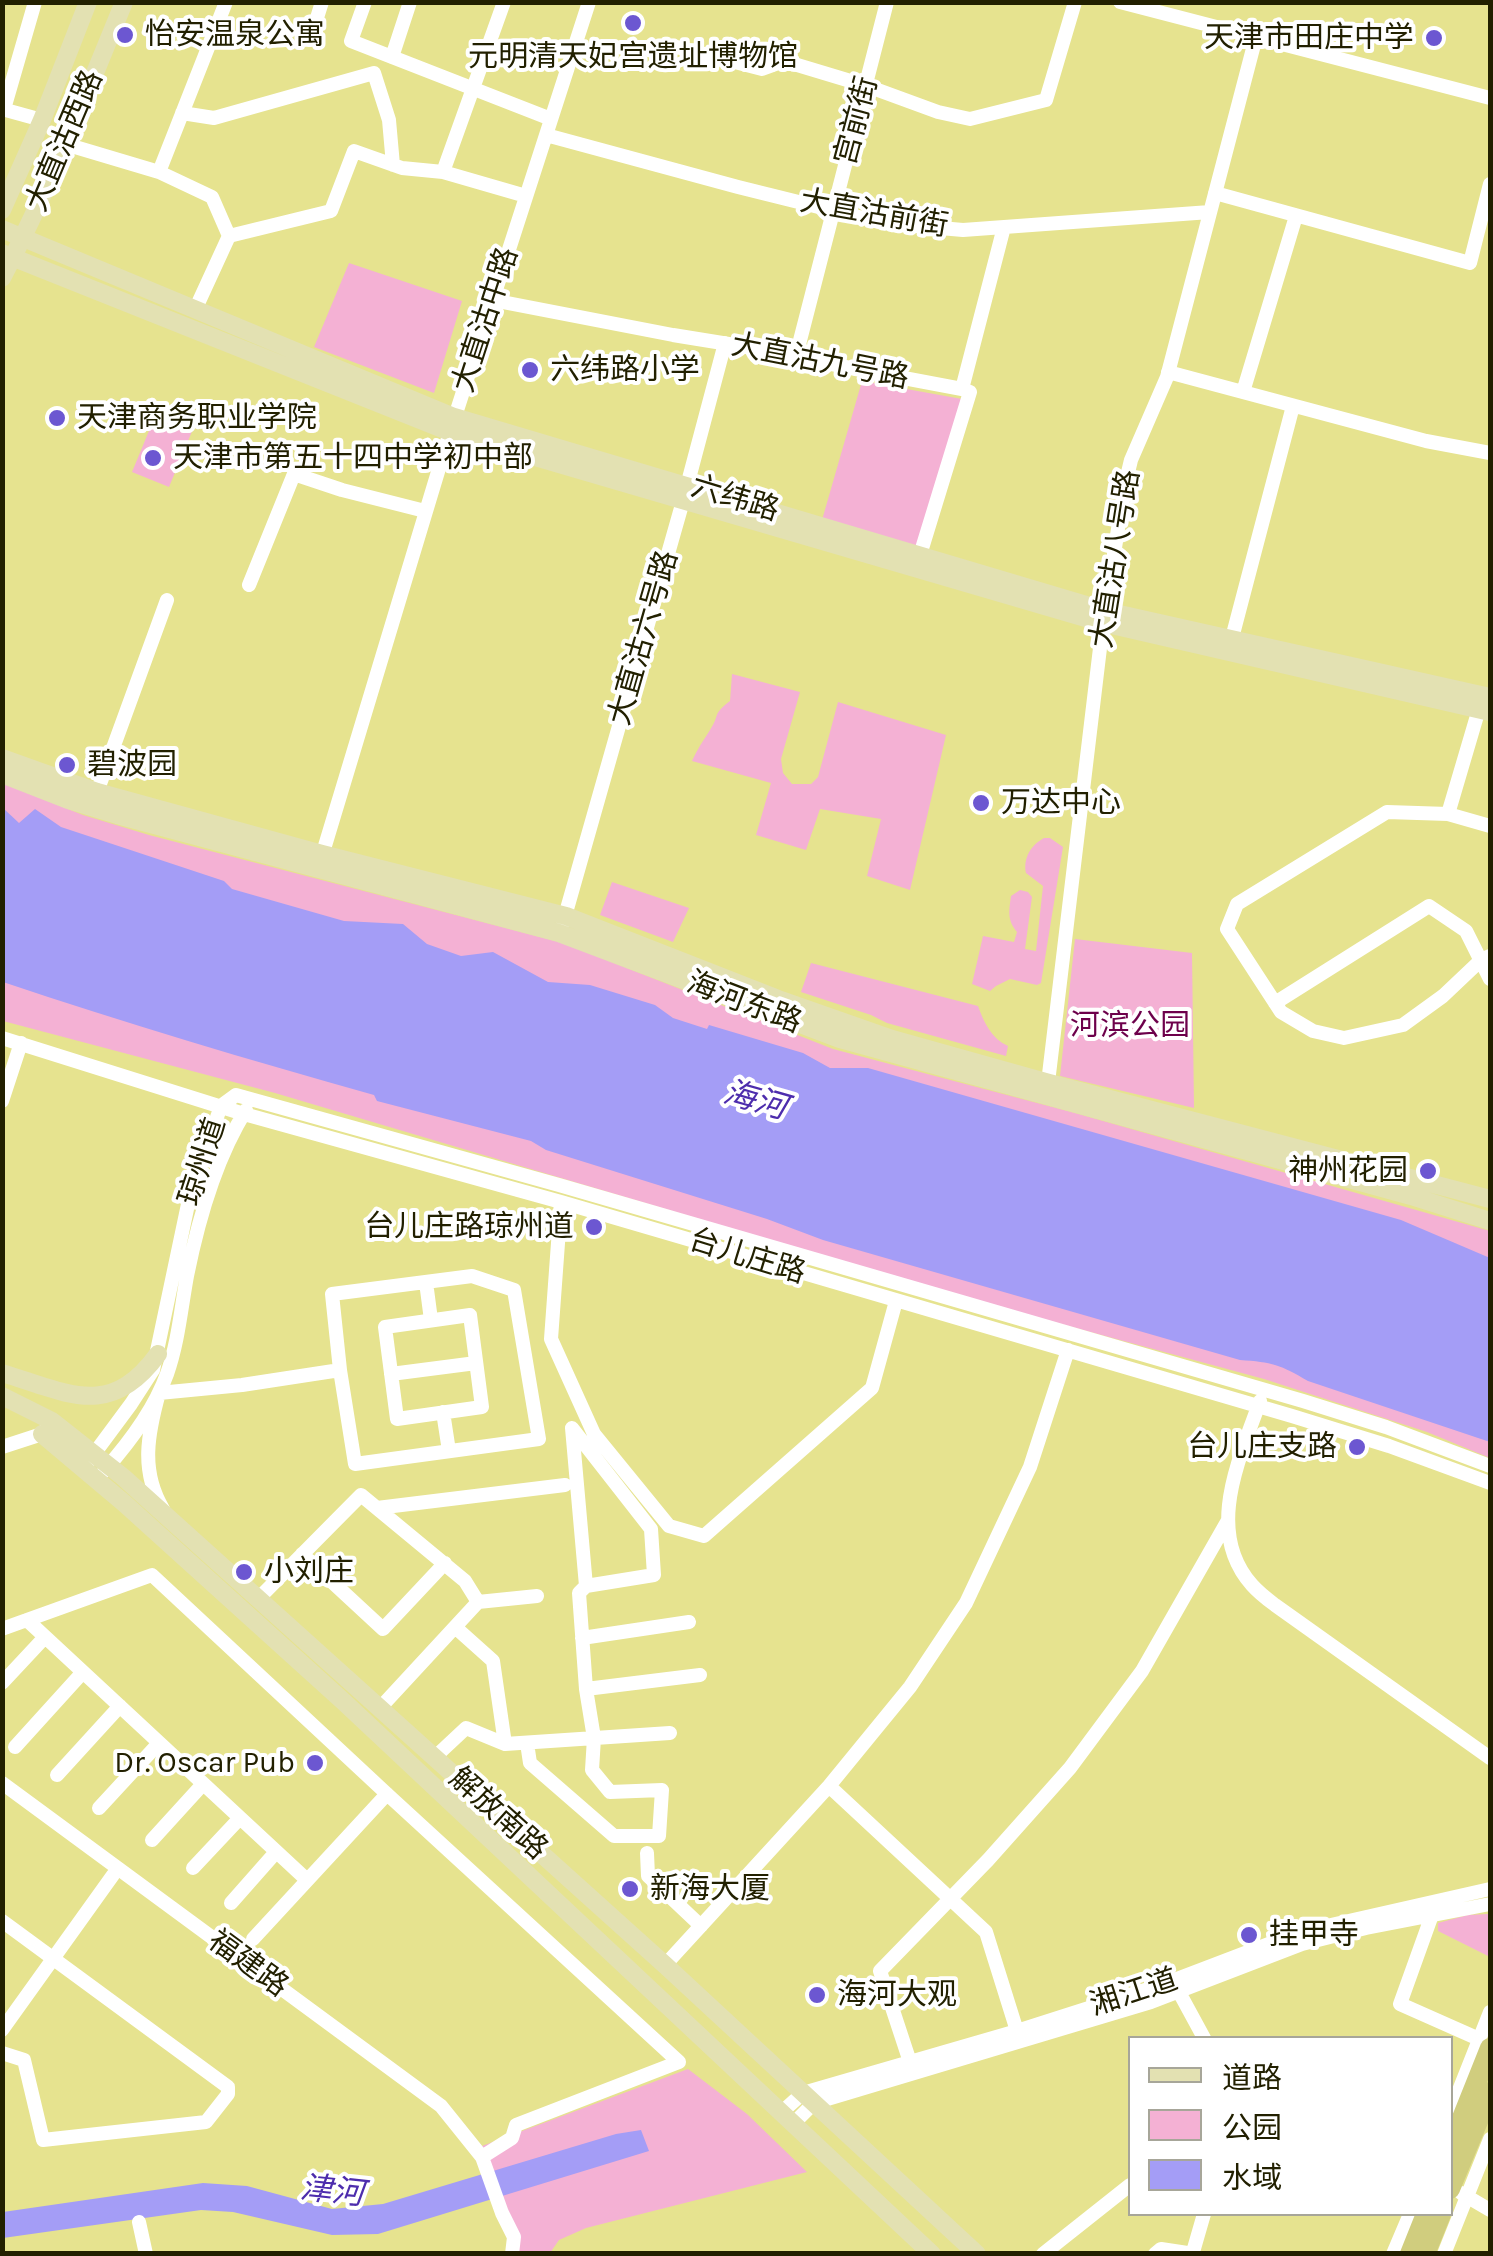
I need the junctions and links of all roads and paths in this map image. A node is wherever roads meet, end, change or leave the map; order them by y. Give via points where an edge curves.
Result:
1 (35, 2) edge
2 (88, 2) edge
3 (124, 2) edge
4 (226, 2) edge
5 (322, 2) edge
6 (364, 2) edge
7 (410, 2) edge
8 (504, 2) edge
9 (888, 2) edge
10 (1074, 2) edge
11 (586, 3) edge
12 (1125, 3) edge
13 (1256, 37) junction
14 (310, 40) dead end
15 (673, 46) dead end
16 (392, 57) junction
17 (866, 86) junction
18 (472, 88) junction
19 (1490, 98) edge
20 (3, 109) edge
21 (182, 113) junction
22 (548, 117) junction
23 (42, 120) junction
24 (546, 135) junction
25 (65, 144) junction
26 (394, 165) junction
27 (159, 172) junction
28 (443, 172) junction
29 (1490, 184) edge
30 (1215, 194) junction
31 (523, 195) junction
32 (2, 210) edge
33 (833, 210) junction
34 (1210, 212) junction
35 (1296, 216) junction
36 (1004, 227) junction
37 (2, 229) edge
38 (229, 236) junction
39 (23, 239) junction
40 (8, 254) edge
41 (2, 278) edge
42 (492, 300) junction
43 (196, 310) junction
44 (725, 343) junction
45 (796, 356) junction
46 (1168, 372) junction
47 (966, 391) junction
48 (1243, 392) junction
49 (1293, 406) junction
50 (449, 423) junction
51 (1490, 454) edge
52 (685, 493) junction
53 (422, 510) junction
54 (920, 555) junction
55 (249, 586) dead end
56 (167, 600) dead end
57 (1105, 617) junction
58 (1232, 638) junction
59 (1487, 706) edge
60 (2, 758) edge
61 (2, 774) edge
62 (97, 792) junction
63 (1448, 814) junction
64 (1490, 826) edge
65 (316, 861) junction
66 (562, 924) junction
67 (1486, 958) edge
68 (1490, 979) edge
69 (1275, 1003) junction
70 (2, 1038) edge
71 (21, 1043) junction
72 (1047, 1090) junction
73 (254, 1099) junction
74 (2, 1101) edge
75 (220, 1106) junction
76 (244, 1114) junction
77 (1490, 1199) edge
78 (562, 1202) junction
79 (1490, 1221) edge
80 (426, 1282) junction
81 (896, 1302) junction
82 (431, 1320) junction
83 (1068, 1350) junction
84 (158, 1354) junction
85 (476, 1362) junction
86 (340, 1370) junction
87 (2, 1373) edge
88 (391, 1374) junction
89 (159, 1393) junction
90 (2, 1396) edge
91 (1261, 1398) junction
92 (443, 1412) junction
93 (47, 1428) junction
94 (2, 1447) edge
95 (449, 1451) junction
96 (96, 1466) junction
97 (1490, 1466) edge
98 (1490, 1483) edge
99 (564, 1486) dead end
100 (377, 1508) junction
101 (169, 1518) junction
102 (1227, 1522) junction
103 (302, 1554) junction
104 (445, 1562) junction
105 (586, 1586) junction
106 (537, 1596) dead end
107 (258, 1599) junction
108 (478, 1602) junction
109 (27, 1620) junction
110 (689, 1622) dead end
111 (455, 1628) junction
112 (2, 1629) edge
113 (45, 1637) junction
114 (582, 1638) junction
115 (83, 1672) junction
116 (700, 1676) dead end
117 (2, 1684) edge
118 (586, 1688) junction
119 (120, 1706) junction
120 (380, 1708) junction
121 (670, 1734) dead end
122 (594, 1738) junction
123 (159, 1743) junction
124 (527, 1743) junction
125 (505, 1744) junction
126 (15, 1748) dead end
127 (436, 1757) junction
128 (1490, 1758) edge
129 (57, 1775) dead end
130 (2, 1783) edge
131 (203, 1784) junction
132 (828, 1786) junction
133 (386, 1794) junction
134 (99, 1808) dead end
135 (240, 1818) junction
136 (152, 1840) dead end
137 (276, 1852) junction
138 (647, 1853) dead end
139 (194, 1868) dead end
140 (113, 1876) dead end
141 (307, 1880) junction
142 (1490, 1889) edge
143 (949, 1898) junction
144 (231, 1903) dead end
145 (1490, 1904) edge
146 (1432, 1914) junction
147 (2, 1921) edge
148 (701, 1926) junction
149 (252, 1939) dead end
150 (54, 1958) junction
151 (665, 1965) junction
152 (1179, 1992) junction
153 (1490, 2012) edge
154 (2, 2030) edge
155 (1016, 2032) junction
156 (1203, 2036) edge
157 (1485, 2043) edge
158 (2, 2052) edge
159 (910, 2062) junction
160 (1490, 2092) edge
161 (808, 2098) junction
162 (1458, 2112) edge
163 (788, 2117) junction
164 (1490, 2139) edge
165 (1457, 2153) edge
166 (482, 2157) junction
167 (1128, 2187) edge
168 (1457, 2192) edge
169 (1490, 2210) edge
170 (1203, 2216) edge
171 (1409, 2216) edge
172 (1425, 2216) edge
173 (1449, 2216) edge
174 (1450, 2216) edge
175 (138, 2222) dead end
176 (1193, 2253) edge
177 (146, 2254) edge
178 (512, 2254) edge
179 (932, 2254) edge
180 (977, 2254) edge
181 (1044, 2254) edge
182 (1155, 2254) edge
183 (1393, 2254) edge
184 (1410, 2254) edge
185 (1426, 2254) edge
186 (1444, 2254) edge

1 - 20 street
2 - 23 main road, 大直沽西路
3 - 25 main road, 大直沽西路
4 - 21 street
5 - 14 street
6 - 16 street via 351,41
7 - 16 street
8 - 18 street
9 - 17 street, 宫前街
10 - 17 street via 1046,100 970,119
11 - 22 street, 大直沽中路
12 - 13 street
13 - 19 street
13 - 30 street, 大直沽八号路
15 - 17 street via 762,69 784,61
16 - 18 street
17 - 33 street, 宫前街
18 - 22 street
18 - 28 street
20 - 23 street
21 - 26 street via 214,118 374,73
21 - 27 street
22 - 24 street, 大直沽中路
22 - 31 street, 大直沽中路
23 - 32 main road, 大直沽西路
24 - 31 street, 大直沽中路
24 - 33 street, 大直沽前街
25 - 27 street
25 - 39 main road, 大直沽西路
26 - 28 street
26 - 38 street via 354,151 332,211
27 - 38 street via 212,197
28 - 31 street
29 - 35 street via 1470,263
30 - 34 street, 大直沽八号路
30 - 35 street
31 - 42 street, 大直沽中路
31 - 50 street, 大直沽中路
33 - 36 street, 大直沽前街 via 963,230
33 - 45 street, 宫前街
34 - 36 street, 大直沽前街
34 - 46 street, 大直沽八号路
35 - 48 street
36 - 47 street
37 - 39 main road, 六纬路
38 - 43 street
39 - 40 main road, 大直沽西路
39 - 43 main road, 六纬路
40 - 41 main road, 大直沽西路
40 - 50 main road, 六纬路
42 - 44 street, 大直沽九号路
42 - 50 street, 大直沽中路
43 - 50 main road, 六纬路
44 - 45 street, 大直沽九号路
44 - 52 street, 大直沽六号路
45 - 47 street, 大直沽九号路
46 - 48 street
46 - 57 street, 大直沽八号路 via 1131,460
47 - 54 street
48 - 49 street
49 - 51 street
49 - 58 street
50 - 52 main road, 六纬路
50 - 53 street, 大直沽中路
52 - 54 main road, 六纬路
52 - 57 main road, 六纬路
52 - 66 street, 大直沽六号路
53 - 55 street via 294,474
53 - 65 street, 大直沽中路
54 - 57 main road, 六纬路
56 - 62 street
57 - 58 main road, 六纬路
57 - 59 main road, 六纬路
57 - 72 street, 大直沽八号路
58 - 59 main road, 六纬路
59 - 63 street
60 - 62 main road, 海河东路
61 - 65 main road, 海河东路 via 68,800
62 - 65 main road, 海河东路
63 - 64 street
63 - 69 street via 1387,812 1236,904 1227,929
65 - 66 main road, 海河东路
66 - 72 main road, 海河东路
67 - 68 street
67 - 69 street via 1403,1025 1364,1034 1344,1038 1313,1031
67 - 69 street via 1466,931 1430,906
70 - 71 street, 台儿庄路
71 - 74 street
71 - 75 street, 台儿庄路
72 - 77 main road, 海河东路
72 - 79 main road, 海河东路
73 - 75 street, 琼州道 via 236,1095
73 - 76 street, 琼州道
73 - 91 street, 台儿庄路
75 - 76 street, 台儿庄路
75 - 84 street, 琼州道 via 191,1190
76 - 78 street, 台儿庄路
76 - 89 street, 琼州道 via 198,1234
78 - 81 street, 台儿庄路
78 - 81 street via 551,1339 594,1434 668,1526 704,1536 872,1388
80 - 82 street
80 - 86 street via 332,1294
80 - 95 street via 472,1276 514,1290 538,1439
81 - 83 street, 台儿庄路
82 - 85 street via 470,1315
82 - 88 street via 384,1327
83 - 91 street, 台儿庄路
83 - 132 street via 1030,1467 966,1603 910,1687
84 - 87 main road via 132,1383 102,1396
84 - 96 street, 琼州道
85 - 88 street
85 - 92 street via 482,1407
86 - 89 street
86 - 95 street via 355,1464
88 - 92 street via 397,1419
89 - 96 street, 琼州道
89 - 101 street via 148,1464
90 - 93 main road, 解放南路
91 - 97 street, 台儿庄路 via 1386,1428
91 - 98 street, 台儿庄路
91 - 102 street via 1230,1492
92 - 95 street
93 - 94 street
93 - 96 main road, 解放南路
96 - 101 main road, 解放南路
96 - 163 main road, 解放南路
99 - 100 street
100 - 103 street via 361,1495
100 - 104 street
101 - 107 main road, 解放南路
102 - 128 street via 1237,1562 1275,1606
102 - 143 street via 1142,1671 1070,1768
103 - 104 street via 382,1629
103 - 107 street
104 - 108 street
105 - 105 street via 581,1527 572,1428 651,1529 654,1575
105 - 114 street via 579,1593
106 - 108 street
107 - 120 main road, 解放南路
108 - 111 street
109 - 112 street
109 - 113 street
109 - 133 street via 152,1575
110 - 114 street
111 - 120 street
111 - 125 street via 493,1661
113 - 115 street
113 - 117 street
114 - 118 street
115 - 119 street
115 - 126 street
116 - 118 street
118 - 122 street
119 - 123 street
119 - 129 street
120 - 127 main road, 解放南路
121 - 122 street
122 - 124 street
122 - 124 street via 592,1770 610,1792 662,1790 659,1836 614,1836 530,1764
123 - 131 street
123 - 134 street
124 - 125 street
125 - 127 street via 466,1728
127 - 151 main road, 解放南路
130 - 166 street, 福建路 via 441,2106
131 - 135 street
131 - 136 street
132 - 143 street
132 - 148 street
133 - 141 street
133 - 166 street via 680,2062 516,2125 512,2138
135 - 137 street
135 - 139 street
137 - 141 street
137 - 144 street
138 - 148 street via 648,1876
140 - 150 street
141 - 149 street
142 - 155 street, 湘江道 via 1300,1932
143 - 155 street via 986,1932
143 - 159 street via 880,1971
145 - 146 street, 湘江道
146 - 152 street, 湘江道 via 1302,1944
146 - 157 street via 1400,2004
147 - 150 street
148 - 151 street
150 - 154 street
150 - 158 street via 228,2087 228,2094 206,2122 43,2140 24,2060
151 - 161 main road, 解放南路
152 - 156 street
152 - 161 street, 湘江道 via 1026,2041
153 - 157 street
155 - 159 street, 湘江道
157 - 162 highway
157 - 162 street via 1470,2065
159 - 161 street, 湘江道
160 - 165 highway
161 - 163 street, 湘江道
161 - 180 main road, 解放南路
162 - 165 highway
163 - 179 main road, 解放南路
164 - 168 street
165 - 168 highway
166 - 178 street, 福建路 via 514,2237
167 - 181 street
168 - 169 street
170 - 176 street
171 - 183 street
172 - 184 highway
173 - 185 highway
174 - 186 street
175 - 177 street
176 - 182 street

